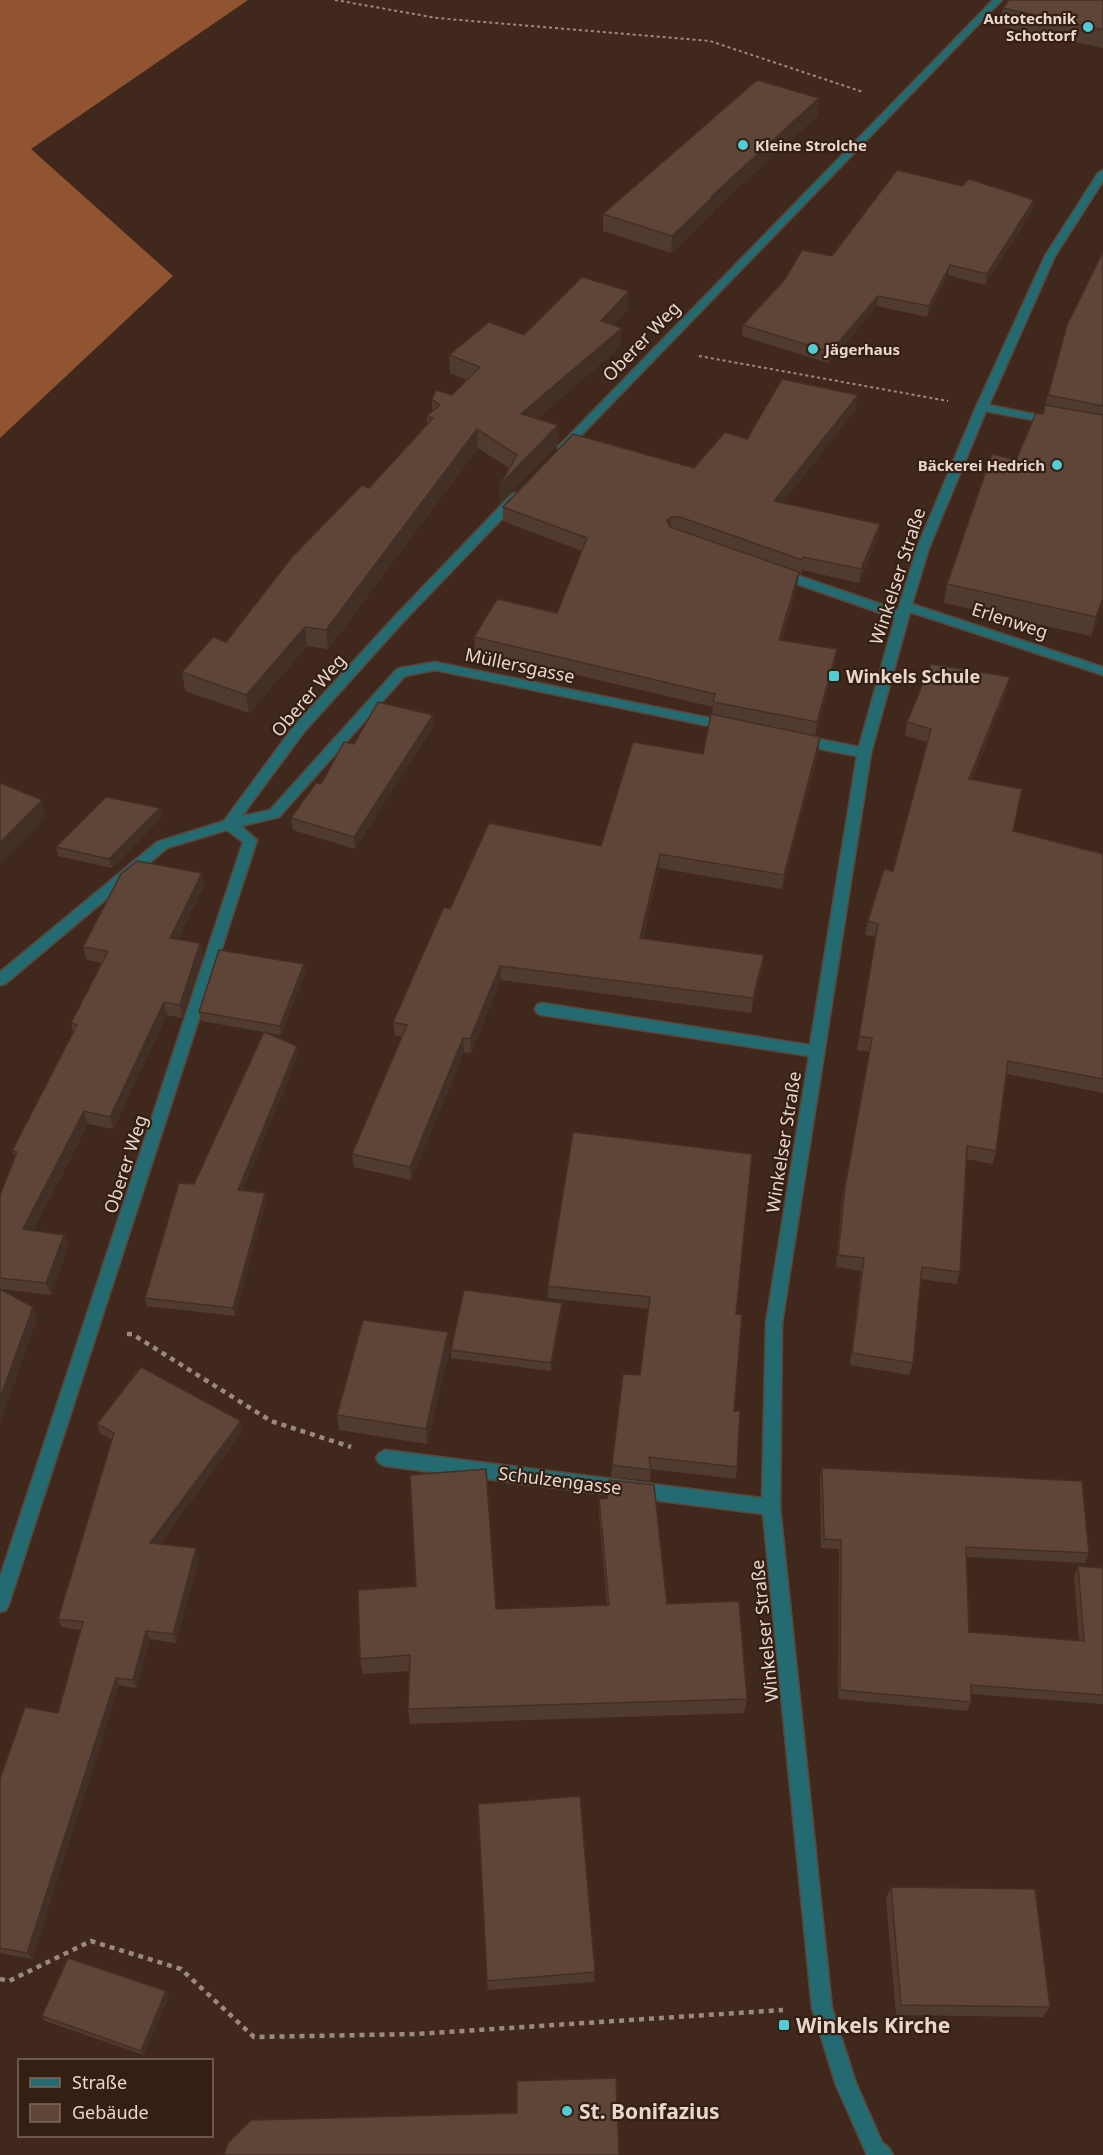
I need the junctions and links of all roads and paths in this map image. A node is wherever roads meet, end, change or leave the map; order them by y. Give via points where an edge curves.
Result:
1 (335, 0) edge
2 (998, 0) edge
3 (896, 103) junction
4 (1103, 173) edge
5 (658, 349) junction
6 (982, 407) junction
7 (1070, 424) edge
8 (554, 458) edge
9 (530, 483) edge
10 (772, 571) edge
11 (904, 611) junction
12 (1103, 671) edge
13 (748, 730) edge
14 (783, 737) edge
15 (864, 753) junction
16 (230, 824) junction
17 (0, 980) edge
18 (542, 1009) dead end
19 (817, 1052) junction
20 (90, 1329) junction
21 (385, 1458) joint
22 (771, 1507) junction
23 (0, 1604) edge
24 (0, 1979) edge
25 (822, 2008) junction
26 (877, 2153) edge

1 - 3 path via 437,18 710,41
2 - 3 street, Oberer Weg
3 - 5 street, Oberer Weg
4 - 6 street, Winkelser Straße via 1050,256
5 - 6 path
5 - 8 street, Oberer Weg
6 - 7 street
6 - 11 street, Winkelser Straße via 923,548
9 - 16 street, Oberer Weg via 299,729
10 - 11 street, Erlenweg
11 - 12 street, Erlenweg
11 - 15 street, Winkelser Straße
13 - 16 street, Müllersgasse via 435,666 401,672 274,814
14 - 15 street
15 - 19 street, Winkelser Straße
16 - 17 street, Müllersgasse via 162,845
16 - 20 street, Oberer Weg via 250,840
18 - 19 street
19 - 22 street, Winkelser Straße via 774,1323
20 - 21 path via 132,1334 271,1421
20 - 23 street, Oberer Weg
21 - 22 street, Schulzengasse
22 - 25 street, Winkelser Straße
24 - 25 path via 9,1981 91,1941 181,1969 254,2037 417,2034
25 - 26 street, Winkelser Straße via 846,2085

